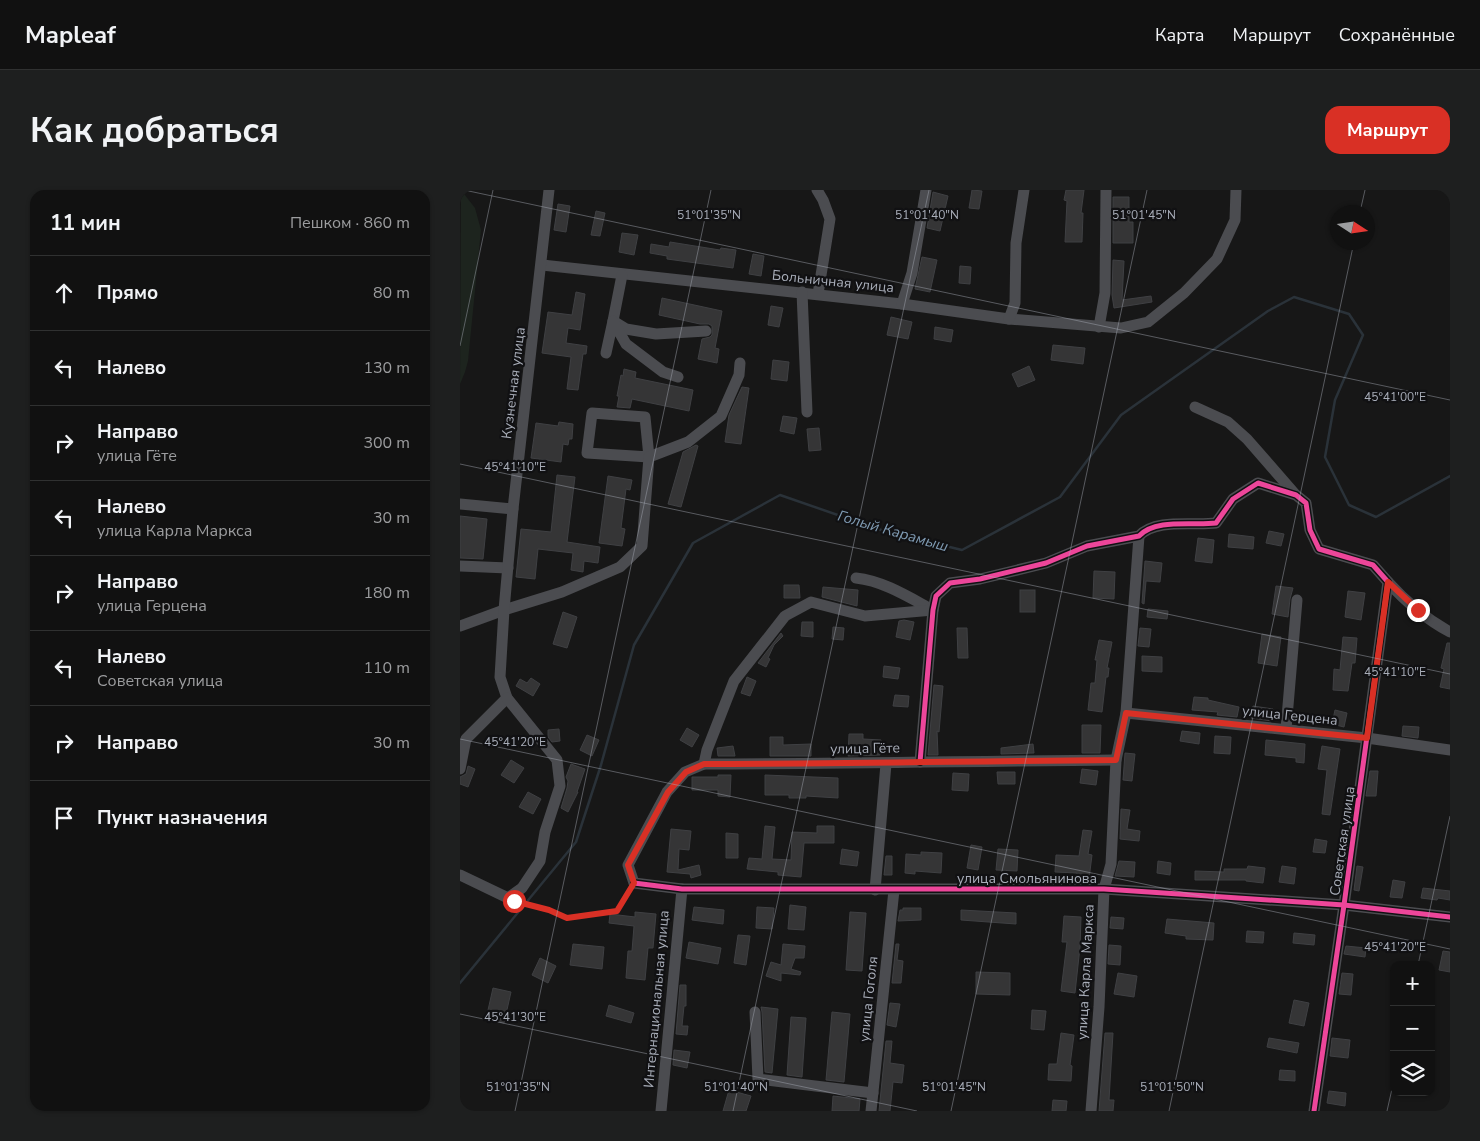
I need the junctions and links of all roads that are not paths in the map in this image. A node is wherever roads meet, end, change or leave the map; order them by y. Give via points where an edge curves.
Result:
1 (549, 190) edge
2 (817, 190) edge
3 (926, 190) edge
4 (1024, 190) edge
5 (1106, 190) edge
6 (1236, 190) edge
7 (542, 266) junction
8 (622, 275) junction
9 (802, 292) junction
10 (818, 294) junction
11 (902, 304) junction
12 (1009, 319) junction
13 (613, 321) junction
14 (1099, 327) junction
15 (706, 331) dead end
16 (606, 353) dead end
17 (740, 362) dead end
18 (678, 377) dead end
19 (1195, 407) dead end
20 (807, 412) dead end
21 (649, 457) junction
22 (1296, 495) junction
23 (460, 504) edge
24 (513, 509) junction
25 (1140, 536) junction
26 (460, 566) edge
27 (508, 568) junction
28 (856, 578) dead end
29 (1388, 582) junction
30 (1297, 600) dead end
31 (504, 610) junction
32 (933, 610) junction
33 (460, 626) edge
34 (1450, 632) edge
35 (507, 698) junction
36 (1126, 713) junction
37 (1286, 729) junction
38 (1367, 738) junction
39 (1450, 750) edge
40 (1116, 760) junction
41 (920, 762) junction
42 (704, 764) junction
43 (886, 764) junction
44 (460, 768) edge
45 (460, 875) edge
46 (682, 889) junction
47 (1104, 889) junction
48 (875, 890) junction
49 (894, 890) junction
50 (1344, 904) junction
51 (1450, 917) edge
52 (755, 1012) dead end
53 (873, 1093) junction
54 (661, 1111) edge
55 (871, 1111) edge
56 (1091, 1111) edge
57 (1314, 1111) edge

1 - 7 street, Кузнечная улица
2 - 10 street via 830,219
3 - 11 street via 912,273
4 - 12 street via 1016,242 1015,303
5 - 14 street via 1105,293
6 - 14 street, Больничная улица via 1235,220 1217,259 1184,293 1148,322 1121,328
7 - 8 street, Больничная улица
7 - 24 street, Кузнечная улица
8 - 9 street, Больничная улица
8 - 13 street
9 - 10 street, Больничная улица
9 - 20 street
10 - 11 street, Больничная улица
11 - 12 street, Больничная улица
12 - 14 street, Больничная улица
13 - 15 street via 626,329 656,334
13 - 16 street
13 - 18 street via 626,344 663,372
17 - 21 street via 739,375 721,416 688,442
19 - 22 street via 1228,422
21 - 21 street via 588,453 592,413 645,417
21 - 31 street via 642,546 620,566 562,592
22 - 25 street via 1258,483 1233,499 1216,523 1167,524 1145,530
22 - 29 street via 1306,503 1310,530 1318,549 1373,565
23 - 24 street
24 - 27 street, Кузнечная улица
25 - 32 street via 1087,546 1046,563 980,580 950,583 936,596
25 - 36 street, улица Карла Маркса
26 - 27 street
27 - 31 street, Кузнечная улица
28 - 32 street via 891,588
29 - 34 street via 1434,623
29 - 38 street, Советская улица
30 - 37 street
31 - 33 street
31 - 35 street, Кузнечная улица via 500,678
32 - 41 street
32 - 42 street via 865,616 811,602 785,616 734,681
35 - 44 street via 466,739
35 - 45 street via 557,760 560,786 545,832 540,861 522,888 508,898
36 - 37 street, улица Герцена
36 - 40 street, улица Карла Маркса
37 - 38 street, улица Герцена
38 - 39 street, улица Герцена
38 - 50 street, Советская улица
40 - 41 street, улица Гёте
40 - 47 street, улица Карла Маркса via 1111,864
41 - 43 street, улица Гёте
42 - 43 street, улица Гёте
42 - 46 street, улица Смольянинова via 686,772 668,792 628,865 634,883
43 - 48 street
46 - 48 street, улица Смольянинова
46 - 54 street, Интернациональная улица
47 - 49 street, улица Смольянинова
47 - 50 street, улица Смольянинова
47 - 56 street, улица Карла Маркса
48 - 49 street, улица Смольянинова
49 - 53 street, улица Гоголя
50 - 51 street, улица Смольянинова
50 - 57 street, Советская улица
52 - 53 street via 758,1079
53 - 55 street, улица Гоголя

